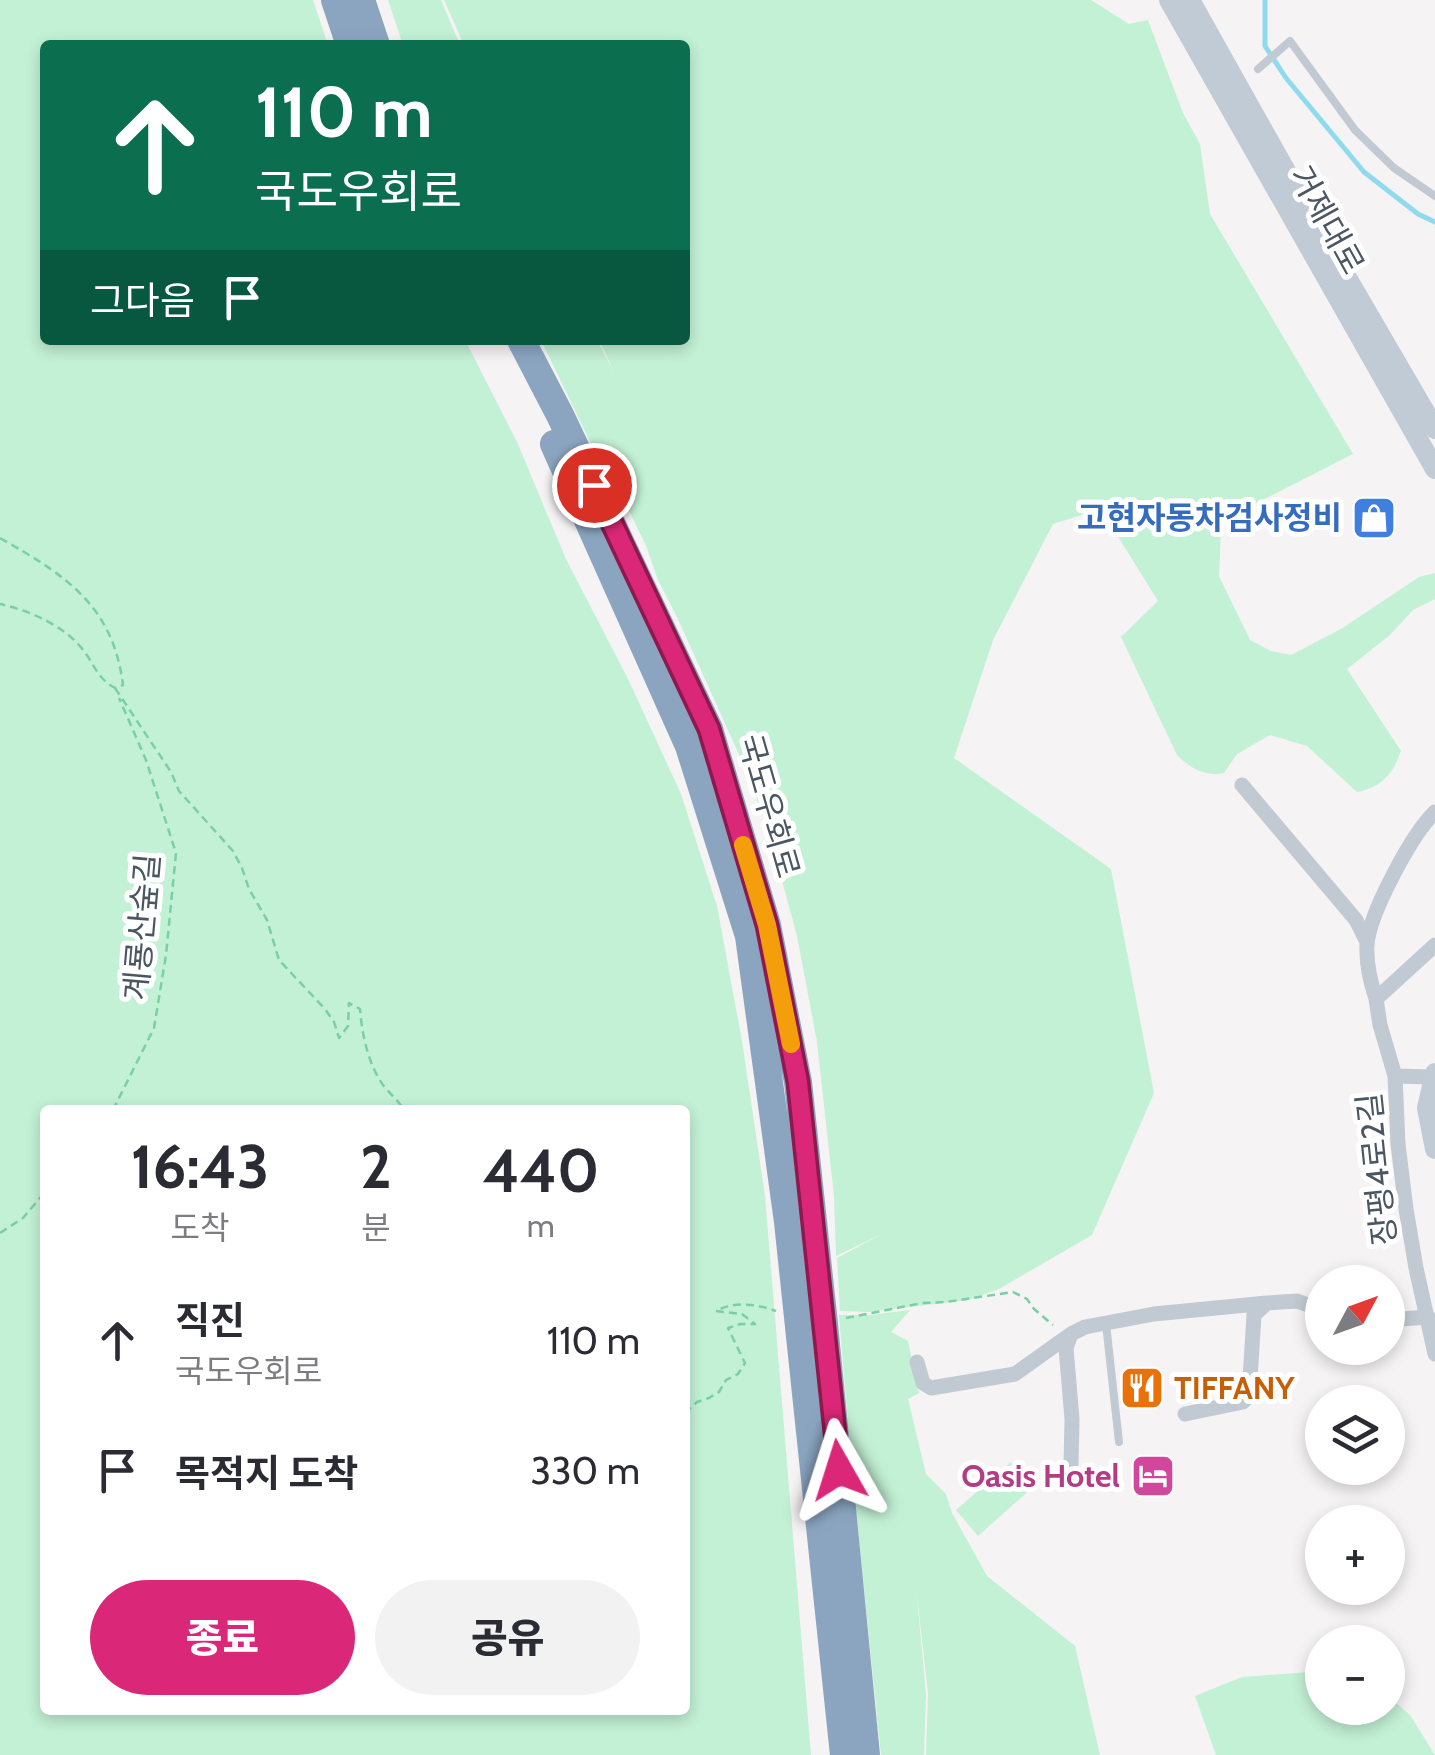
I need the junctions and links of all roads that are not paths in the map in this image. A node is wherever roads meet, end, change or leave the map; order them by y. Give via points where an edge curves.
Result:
1 (335, 0) edge
2 (361, 0) edge
3 (1169, 0) edge
4 (1190, 0) edge
5 (348, 40) edge
6 (374, 40) edge
7 (1258, 69) dead end
8 (1435, 196) edge
9 (504, 345) edge
10 (524, 345) edge
11 (1435, 429) edge
12 (1435, 469) edge
13 (1242, 786) dead end
14 (1435, 812) edge
15 (1367, 942) junction
16 (1435, 946) edge
17 (1376, 999) junction
18 (1434, 1075) edge
19 (1395, 1076) junction
20 (1435, 1149) edge
21 (800, 1217) junction
22 (1267, 1303) junction
23 (1305, 1304) edge
24 (1428, 1316) junction
25 (1405, 1318) edge
26 (1106, 1324) junction
27 (1071, 1334) junction
28 (1435, 1354) edge
29 (917, 1362) dead end
30 (1185, 1414) dead end
31 (1119, 1442) dead end
32 (1071, 1465) dead end
33 (846, 1656) junction
34 (844, 1755) edge
35 (866, 1755) edge

1 - 5 highway
2 - 6 highway
3 - 12 main road, 거제대로
4 - 11 main road, 거제대로
7 - 8 lane via 1290,41 1355,130
9 - 21 highway, 국도우회로 via 689,746 750,936
10 - 21 highway, 국도우회로 via 709,729 767,925 798,1082
13 - 15 street via 1356,920
14 - 15 street via 1384,894
15 - 17 street, 장평4로2길
16 - 17 street
17 - 19 street, 장평4로2길
18 - 19 street
18 - 20 main road via 1427,1108
19 - 24 street, 장평4로2길 via 1402,1176
21 - 33 highway
22 - 23 street
22 - 26 street
22 - 30 street via 1254,1316 1249,1396
24 - 25 street
24 - 28 street, 장평4로2길
26 - 27 street
26 - 31 lane
27 - 29 street via 1016,1374 931,1388 923,1384
27 - 32 street
33 - 34 highway
33 - 35 highway

